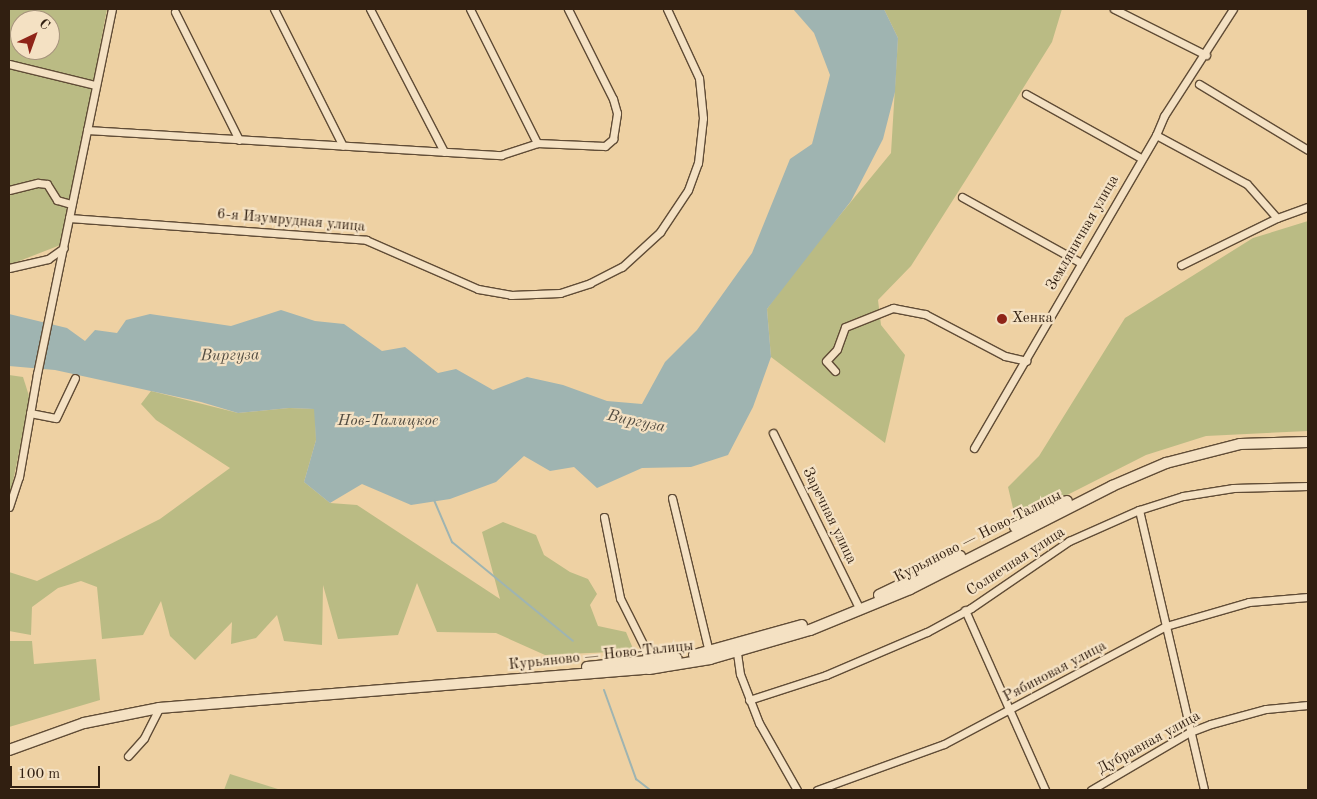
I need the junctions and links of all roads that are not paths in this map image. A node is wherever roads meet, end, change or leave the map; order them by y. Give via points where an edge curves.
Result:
1 (112, 9) edge
2 (274, 9) edge
3 (370, 9) edge
4 (470, 9) edge
5 (568, 9) edge
6 (668, 9) edge
7 (1114, 9) edge
8 (1233, 9) edge
9 (175, 12) dead end
10 (1206, 54) junction
11 (9, 64) edge
12 (95, 84) junction
13 (1199, 84) dead end
14 (1026, 94) dead end
15 (87, 130) junction
16 (1156, 135) junction
17 (239, 140) junction
18 (537, 143) junction
19 (343, 146) junction
20 (1308, 150) edge
21 (444, 152) junction
22 (1142, 158) junction
23 (9, 190) edge
24 (962, 197) dead end
25 (71, 204) junction
26 (1308, 207) edge
27 (69, 218) junction
28 (1276, 218) junction
29 (64, 248) junction
30 (1081, 263) junction
31 (1181, 265) dead end
32 (9, 268) edge
33 (1026, 362) junction
34 (835, 371) dead end
35 (75, 378) dead end
36 (30, 413) junction
37 (773, 433) dead end
38 (1308, 435) edge
39 (1308, 442) edge
40 (974, 448) dead end
41 (1308, 486) edge
42 (672, 498) dead end
43 (9, 508) edge
44 (1139, 510) junction
45 (604, 517) dead end
46 (1308, 597) edge
47 (859, 607) junction
48 (965, 610) junction
49 (1166, 626) junction
50 (709, 652) junction
51 (737, 652) junction
52 (647, 661) junction
53 (749, 700) junction
54 (1308, 706) edge
55 (159, 708) junction
56 (1009, 711) junction
57 (1190, 732) junction
58 (9, 742) edge
59 (9, 750) edge
60 (128, 756) dead end
61 (797, 790) edge
62 (817, 790) edge
63 (1045, 790) edge
64 (1091, 790) edge
65 (1204, 790) edge

1 - 12 street
2 - 19 street
3 - 21 street
4 - 18 street
5 - 18 street via 613,99 616,113 613,139 605,146
6 - 27 street, 6-я Изумрудная улица via 699,78 703,118 698,163 688,190 660,232 622,267 590,283 560,292 511,296 478,289 366,240
7 - 10 street
8 - 10 street, Земляничная улица
9 - 17 street
10 - 16 street, Земляничная улица via 1164,116
11 - 12 street
12 - 15 street
13 - 20 street
14 - 22 street
15 - 17 street
15 - 25 street
16 - 22 street, Земляничная улица
16 - 28 street via 1247,184
17 - 19 street
18 - 21 street via 501,155
19 - 21 street
22 - 30 street, Земляничная улица
23 - 25 street via 47,184 57,200
24 - 30 street
25 - 27 street
26 - 28 street
27 - 29 street
28 - 31 street
29 - 32 street via 48,259
29 - 36 street
30 - 33 street, Земляничная улица
33 - 34 street via 1005,356 925,314 893,308 845,327 837,349 826,361
33 - 40 street, Земляничная улица
35 - 36 street via 56,418
36 - 43 street via 19,476
37 - 47 street, Заречная улица
38 - 47 main road, Курьяново — Ново-Талицы via 1240,438 1206,444 1161,458 1109,480
39 - 47 main road, Курьяново — Ново-Талицы via 1240,444 1166,463 1112,486 935,577
41 - 44 street, Солнечная улица via 1233,488 1183,496
42 - 50 street
44 - 48 street, Солнечная улица via 1069,541
44 - 49 street
45 - 52 street via 620,598 646,650
46 - 49 street, Рябиновая улица via 1271,598 1232,605
47 - 50 main road, Курьяново — Ново-Талицы
47 - 51 main road, Курьяново — Ново-Талицы
48 - 53 street, Солнечная улица via 891,649
48 - 56 street
49 - 56 street, Рябиновая улица
49 - 57 street
50 - 52 main road, Курьяново — Ново-Талицы
51 - 53 street
51 - 55 main road, Курьяново — Ново-Талицы via 649,669
52 - 58 main road, Курьяново — Ново-Талицы via 158,702 81,717
53 - 61 street via 770,746
54 - 57 street, Дубравная улица via 1266,709
55 - 59 main road, Курьяново — Ново-Талицы via 84,723
55 - 60 street via 144,738
56 - 62 street, Рябиновая улица via 944,744
56 - 63 street
57 - 64 street, Дубравная улица
57 - 65 street

